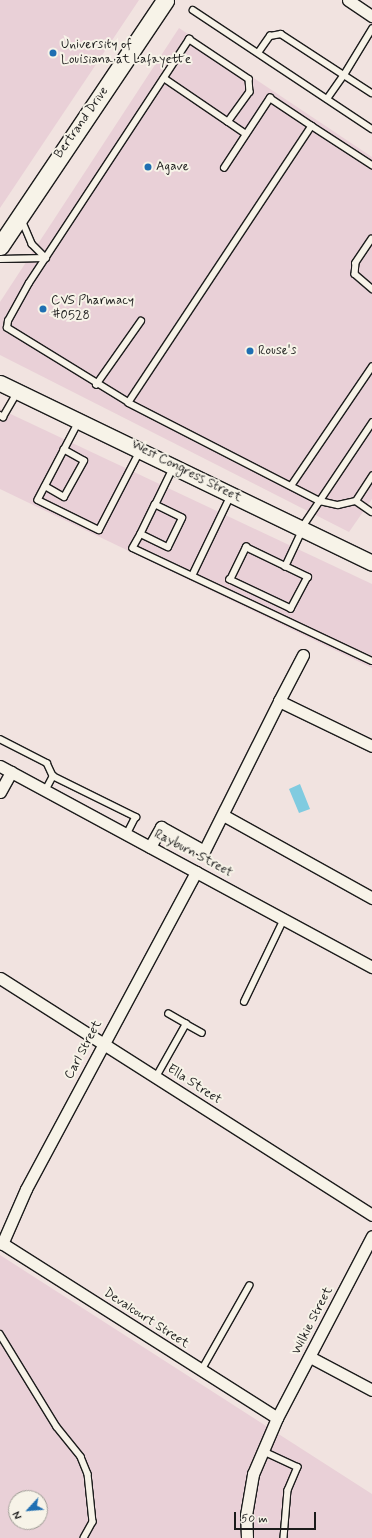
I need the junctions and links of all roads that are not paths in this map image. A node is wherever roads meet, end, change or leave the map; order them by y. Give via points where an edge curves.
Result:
1 (165, 0) edge
2 (348, 0) edge
3 (193, 10) dead end
4 (372, 16) edge
5 (372, 29) edge
6 (258, 53) junction
7 (344, 75) junction
8 (164, 78) junction
9 (372, 93) edge
10 (327, 99) junction
11 (228, 122) junction
12 (312, 126) junction
13 (372, 129) edge
14 (246, 134) junction
15 (372, 165) edge
16 (224, 168) dead end
17 (21, 214) junction
18 (372, 239) edge
19 (0, 246) edge
20 (46, 258) junction
21 (0, 259) edge
22 (372, 289) edge
23 (141, 321) dead end
24 (372, 367) edge
25 (0, 383) edge
26 (96, 385) junction
27 (18, 391) junction
28 (129, 403) junction
29 (2, 416) edge
30 (80, 420) junction
31 (372, 423) edge
32 (0, 424) edge
33 (64, 450) junction
34 (140, 450) junction
35 (174, 466) junction
36 (372, 476) edge
37 (45, 486) junction
38 (291, 486) junction
39 (231, 495) junction
40 (320, 501) junction
41 (356, 501) junction
42 (155, 506) junction
43 (371, 510) edge
44 (302, 529) junction
45 (141, 534) junction
46 (372, 563) edge
47 (285, 567) junction
48 (192, 576) junction
49 (303, 655) dead end
50 (372, 661) edge
51 (279, 701) junction
52 (0, 739) edge
53 (372, 746) edge
54 (0, 766) edge
55 (11, 772) junction
56 (53, 776) junction
57 (45, 790) junction
58 (0, 792) edge
59 (223, 815) junction
60 (127, 834) junction
61 (150, 847) junction
62 (196, 872) junction
63 (372, 898) edge
64 (284, 919) junction
65 (372, 967) edge
66 (0, 978) edge
67 (244, 1002) dead end
68 (169, 1014) dead end
69 (186, 1024) junction
70 (202, 1033) dead end
71 (103, 1044) junction
72 (156, 1077) junction
73 (372, 1215) edge
74 (372, 1236) edge
75 (1, 1243) edge
76 (249, 1286) dead end
77 (0, 1334) edge
78 (310, 1357) junction
79 (201, 1371) junction
80 (372, 1390) edge
81 (277, 1418) junction
82 (263, 1451) junction
83 (84, 1538) edge
84 (247, 1538) edge
85 (284, 1538) edge

1 - 17 main road, Bertrand Drive
2 - 4 street
3 - 6 lane
5 - 7 lane
6 - 7 lane via 270,36 280,34
6 - 10 lane
7 - 9 lane
7 - 10 lane
8 - 11 lane
8 - 11 lane via 189,39 248,80 250,92
8 - 20 lane
10 - 13 lane
11 - 14 lane
12 - 14 lane via 270,98
12 - 15 lane
12 - 28 lane
14 - 16 lane
17 - 19 main road, Bertrand Drive
17 - 20 lane via 32,244
18 - 22 lane via 356,263 355,274
20 - 21 lane
20 - 26 lane via 8,321 8,328
23 - 26 lane
24 - 38 lane
25 - 27 main road, West Congress Street
26 - 28 lane
27 - 29 lane
27 - 30 main road, West Congress Street
28 - 38 lane
29 - 32 lane
30 - 33 lane
30 - 34 main road, West Congress Street
31 - 40 lane
33 - 37 lane
33 - 37 lane via 84,461 64,497
34 - 35 main road, West Congress Street
34 - 37 lane via 99,530 38,500
35 - 39 main road, West Congress Street
35 - 42 lane
36 - 41 lane
38 - 40 lane
39 - 44 main road, West Congress Street
39 - 48 lane
40 - 41 lane via 338,506
40 - 44 lane
41 - 43 lane
42 - 45 lane
42 - 45 lane via 182,518 168,547
44 - 46 main road, West Congress Street
44 - 47 lane
45 - 48 lane via 134,548
47 - 47 lane via 246,547 230,580 291,609 308,577
48 - 50 lane
49 - 51 street
51 - 53 street
51 - 59 street
52 - 56 lane via 47,763
54 - 55 street, Rayburn Street
55 - 57 street, Rayburn Street
55 - 58 street
56 - 57 lane
56 - 60 lane via 136,817
57 - 60 street, Rayburn Street
59 - 61 street via 204,851 161,827
59 - 63 street
60 - 61 street, Rayburn Street
61 - 62 street, Rayburn Street
62 - 64 street, Rayburn Street
62 - 71 street, Carl Street
64 - 65 street, Rayburn Street
64 - 67 lane
66 - 71 street, Ella Street
68 - 69 lane
69 - 70 lane
69 - 72 lane
71 - 72 street, Ella Street
71 - 75 street, Carl Street via 26,1189
72 - 73 street, Ella Street
74 - 78 street, Wilkie Street
75 - 79 street, Devalcourt Street
76 - 79 lane
77 - 83 lane via 88,1474 93,1522
78 - 80 street
78 - 81 street, Wilkie Street
79 - 81 street, Devalcourt Street
81 - 82 street, Wilkie Street
82 - 84 street, Wilkie Street via 253,1474 246,1515
82 - 85 lane via 298,1468 288,1490

